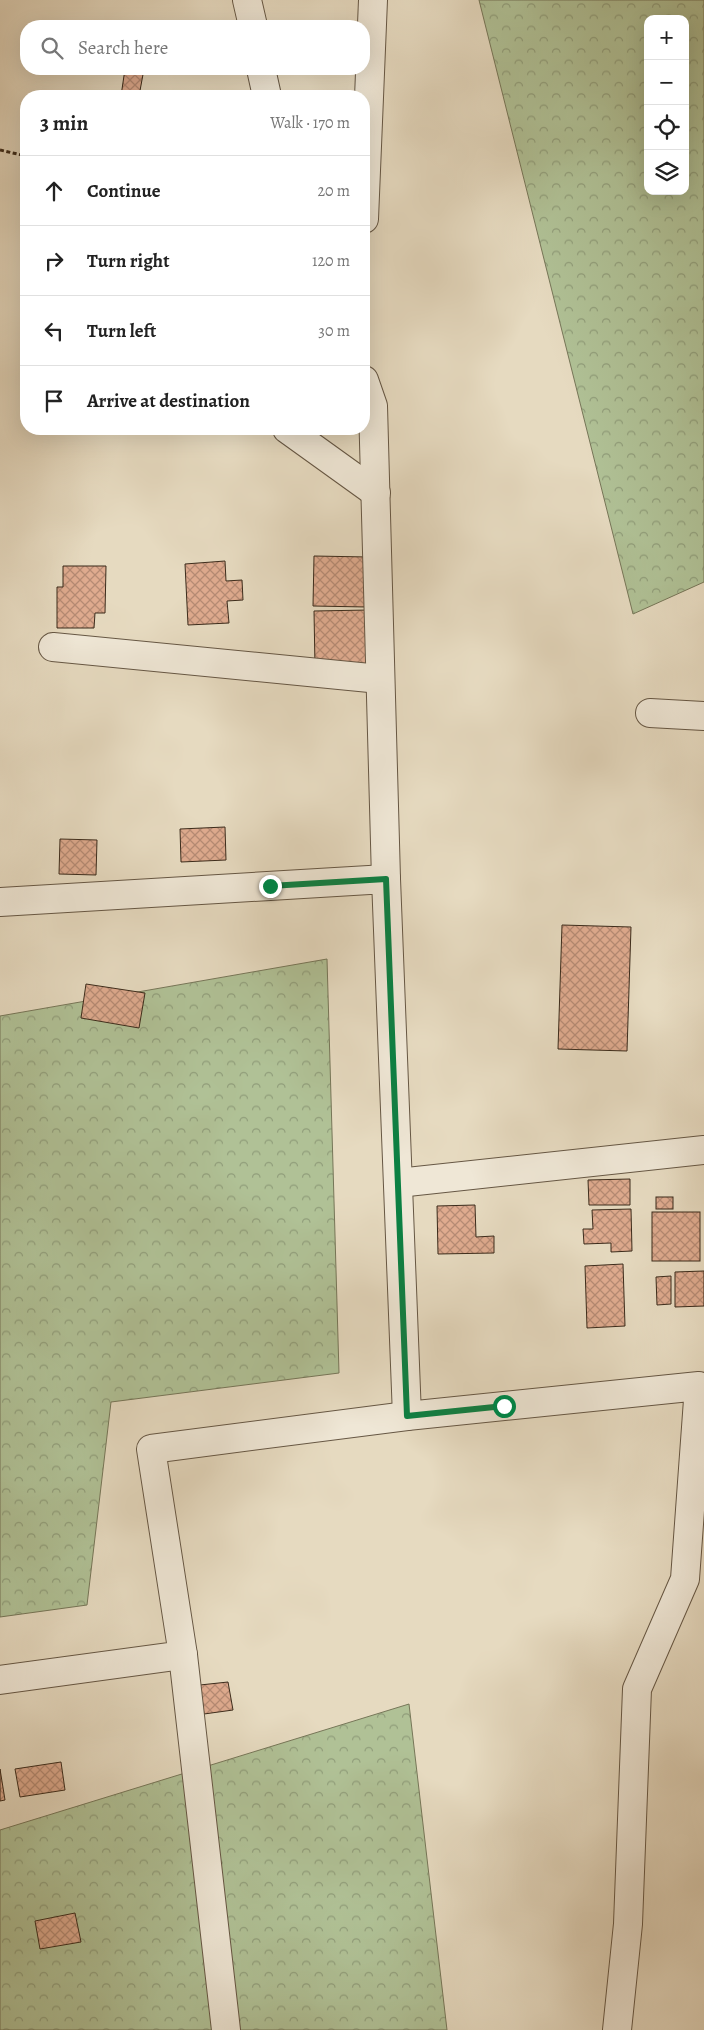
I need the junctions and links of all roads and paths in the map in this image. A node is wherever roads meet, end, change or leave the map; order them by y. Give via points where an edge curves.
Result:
1 (247, 0) edge
2 (373, 0) edge
3 (251, 20) edge
4 (370, 73) edge
5 (263, 75) edge
6 (370, 75) edge
7 (266, 90) edge
8 (369, 90) edge
9 (0, 150) edge
10 (20, 155) edge
11 (370, 397) edge
12 (295, 435) edge
13 (376, 493) junction
14 (54, 647) dead end
15 (380, 679) junction
16 (650, 713) dead end
17 (704, 716) edge
18 (386, 879) junction
19 (0, 902) edge
20 (704, 1150) edge
21 (398, 1183) junction
22 (701, 1386) edge
23 (407, 1416) junction
24 (183, 1655) junction
25 (0, 1680) edge
26 (226, 2030) edge
27 (617, 2030) edge

1 - 3 street
2 - 4 street
5 - 7 street
6 - 8 street
9 - 10 path
11 - 13 street
12 - 13 street
13 - 15 street
14 - 15 street
15 - 18 street
16 - 17 street
18 - 19 street
18 - 21 street
20 - 21 street
21 - 23 street
22 - 23 street
22 - 27 street via 685,1579 637,1689 628,1924
23 - 24 street via 151,1449
24 - 25 street
24 - 26 street

